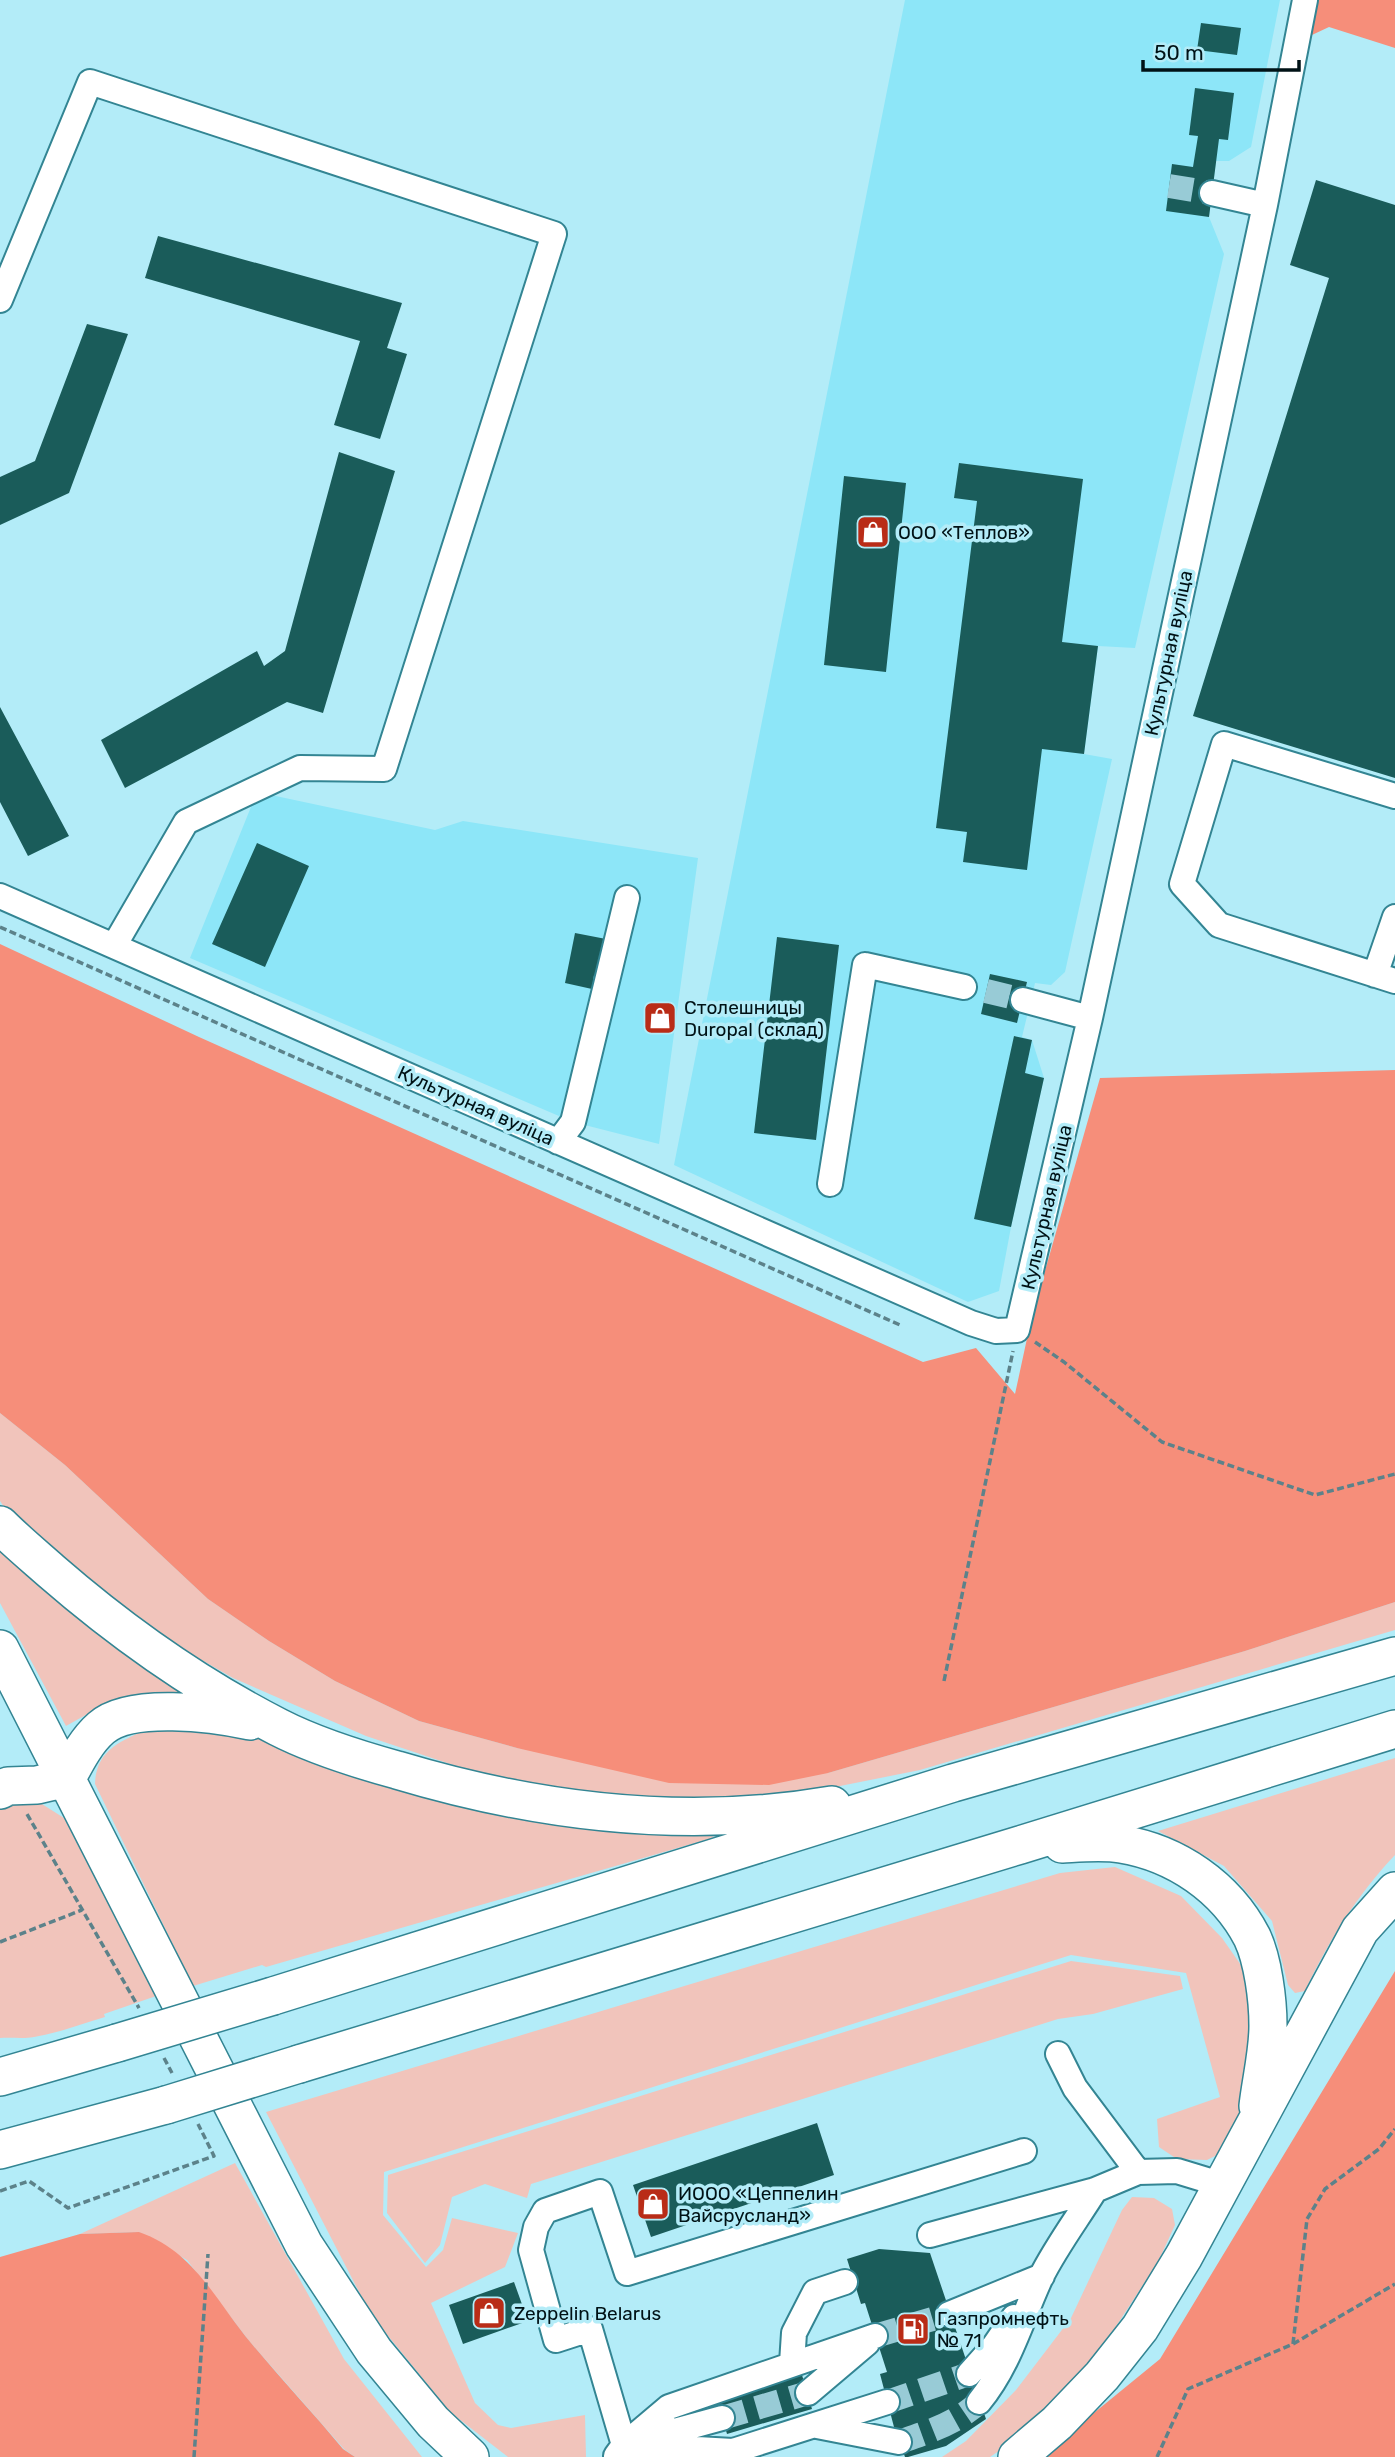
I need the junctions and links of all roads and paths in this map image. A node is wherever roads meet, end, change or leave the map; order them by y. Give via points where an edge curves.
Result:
1 (1305, 0) edge
2 (1212, 193) tunnel mouth
3 (1265, 205) junction
4 (0, 300) edge
5 (1395, 796) edge
6 (0, 895) edge
7 (627, 898) dead end
8 (1395, 917) edge
9 (0, 927) edge
10 (114, 946) junction
11 (1385, 978) edge
12 (964, 987) tunnel mouth
13 (1023, 1000) tunnel mouth
14 (1090, 1018) junction
15 (558, 1142) junction
16 (830, 1184) dead end
17 (900, 1325) dead end
18 (1017, 1330) junction
19 (1395, 1474) edge
20 (0, 1525) edge
21 (0, 1649) edge
22 (1395, 1656) edge
23 (944, 1681) dead end
24 (279, 1728) junction
25 (1395, 1729) edge
26 (68, 1779) junction
27 (953, 1783) junction
28 (0, 1790) edge
29 (1020, 1845) junction
30 (1395, 1891) edge
31 (82, 1910) dead end
32 (0, 1942) edge
33 (1058, 2054) dead end
34 (0, 2077) edge
35 (1255, 2128) junction
36 (1395, 2129) edge
37 (0, 2150) edge
38 (1024, 2151) dead end
39 (1138, 2172) junction
40 (1223, 2185) junction
41 (1095, 2190) junction
42 (0, 2191) edge
43 (68, 2208) dead end
44 (930, 2235) dead end
45 (208, 2255) dead end
46 (1042, 2276) junction
47 (845, 2282) dead end
48 (1395, 2284) edge
49 (949, 2314) tunnel mouth
50 (1293, 2344) junction
51 (792, 2364) junction
52 (969, 2374) tunnel mouth
53 (808, 2393) tunnel mouth
54 (887, 2402) tunnel mouth
55 (979, 2402) tunnel mouth
56 (722, 2418) tunnel mouth
57 (813, 2426) junction
58 (899, 2442) tunnel mouth
59 (620, 2451) edge
60 (194, 2457) edge
61 (470, 2457) edge
62 (1017, 2457) edge
63 (1157, 2457) edge

1 - 3 street, Культурная вуліца
2 - 3 street
3 - 14 street, Культурная вуліца
4 - 10 street via 90,82 554,234 384,769 300,768 186,822
5 - 11 street via 1224,744 1181,884 1219,925
6 - 10 street, Культурная вуліца
7 - 15 street via 573,1122
8 - 11 street
9 - 17 path
10 - 15 street, Культурная вуліца
12 - 16 street via 864,965
13 - 14 street
14 - 18 street, Культурная вуліца
15 - 18 street, Культурная вуліца via 971,1323 996,1331
18 - 19 path via 1162,1442 1315,1495
18 - 23 path
20 - 24 highway via 154,1652
21 - 26 highway
22 - 27 highway
24 - 26 highway via 221,1714 128,1716 102,1727
24 - 27 highway via 326,1748 442,1784 608,1812 744,1814 818,1807
25 - 29 highway
26 - 28 highway
26 - 61 highway via 304,2245 374,2351 433,2422
27 - 34 highway, bridge
29 - 35 highway via 1120,1844 1167,1856 1214,1886 1235,1910 1253,1939 1265,1986 1268,2028
29 - 37 highway, bridge via 166,2105
30 - 35 highway via 1360,1930
31 - 32 path
33 - 39 street via 1075,2088
35 - 40 highway
36 - 50 path via 1379,2149 1325,2189 1307,2219
38 - 59 street via 627,2273 600,2192 545,2211 531,2250 556,2340 590,2329
39 - 40 street via 1177,2171
39 - 41 street
40 - 62 highway via 1140,2328 1102,2376
41 - 44 street
41 - 46 street
42 - 43 path via 29,2181
45 - 60 path
46 - 49 street
46 - 52 street
46 - 55 street via 1009,2357
47 - 51 street via 815,2292 794,2333
48 - 50 path
50 - 63 path via 1188,2389
51 - 53 street via 875,2336
51 - 59 street via 669,2407
54 - 57 street
56 - 59 street
57 - 58 street
57 - 59 street via 733,2451

